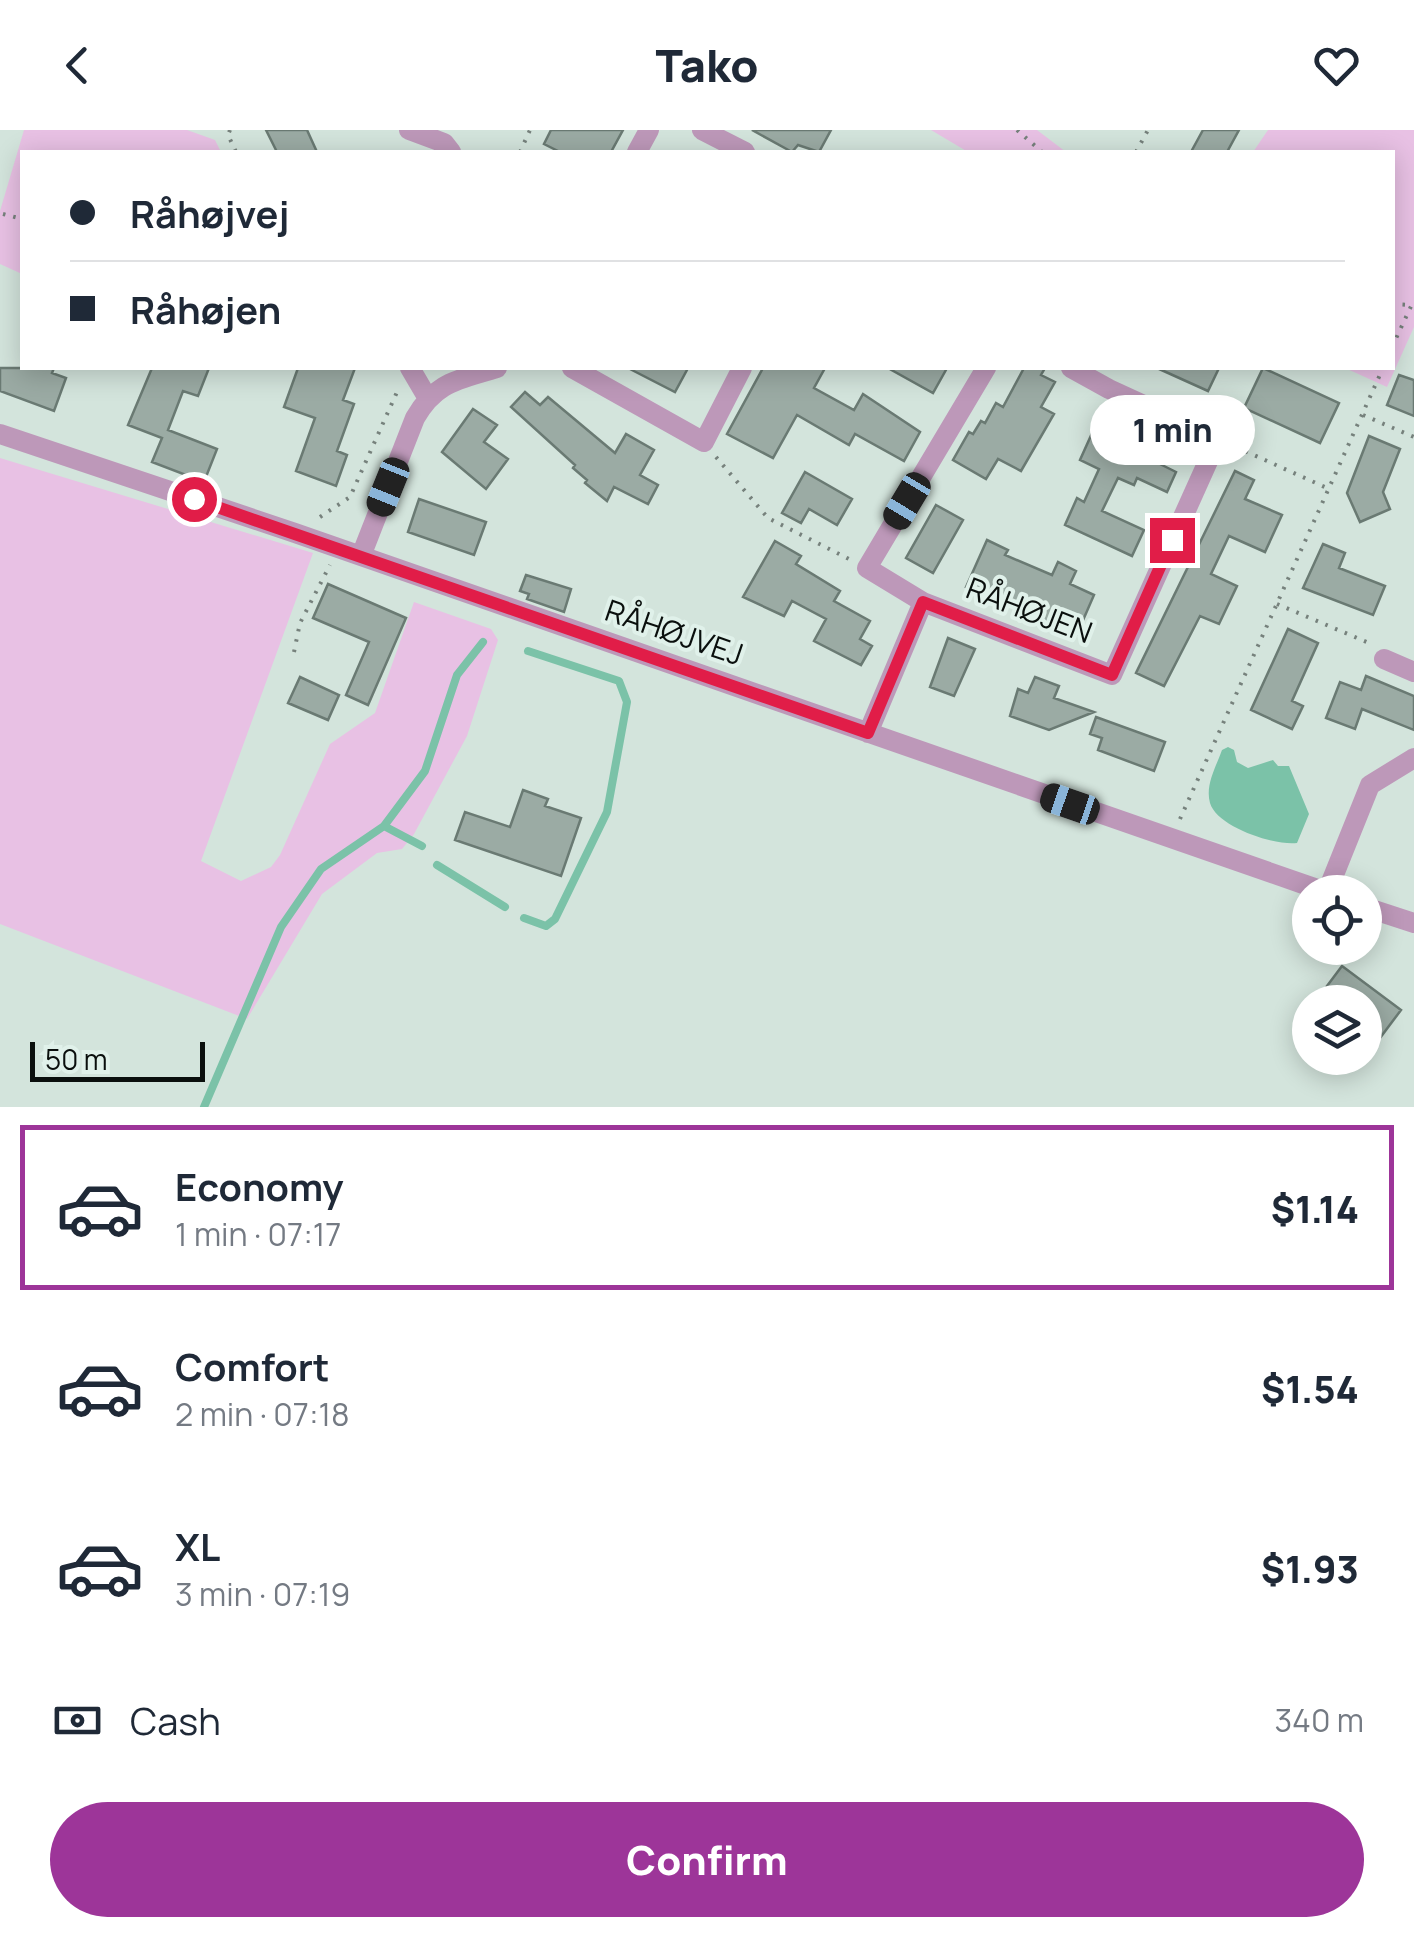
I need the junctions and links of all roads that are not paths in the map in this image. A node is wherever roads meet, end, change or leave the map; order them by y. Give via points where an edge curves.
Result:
1 (409, 130) edge
2 (702, 130) edge
3 (450, 150) edge
4 (741, 150) edge
5 (411, 370) edge
6 (491, 370) edge
7 (576, 370) edge
8 (741, 370) edge
9 (985, 370) edge
10 (1074, 370) edge
11 (427, 397) junction
12 (0, 434) edge
13 (351, 553) junction
14 (923, 602) junction
15 (1384, 659) road end
16 (1414, 672) edge
17 (868, 733) junction
18 (1414, 758) edge
19 (1334, 875) edge
20 (1292, 880) edge
21 (1382, 913) edge
22 (1414, 923) edge

1 - 3 street
2 - 4 street
5 - 11 street
6 - 11 street
7 - 8 street via 704,442
9 - 14 street, RÅHØJEN via 868,568
10 - 14 street, RÅHØJEN via 1218,439 1112,675
11 - 13 street
12 - 13 street, RÅHØJVEJ
13 - 17 street, RÅHØJVEJ
14 - 17 street, RÅHØJEN
15 - 16 street
17 - 20 street, RÅHØJVEJ
18 - 19 street via 1370,786
21 - 22 street

